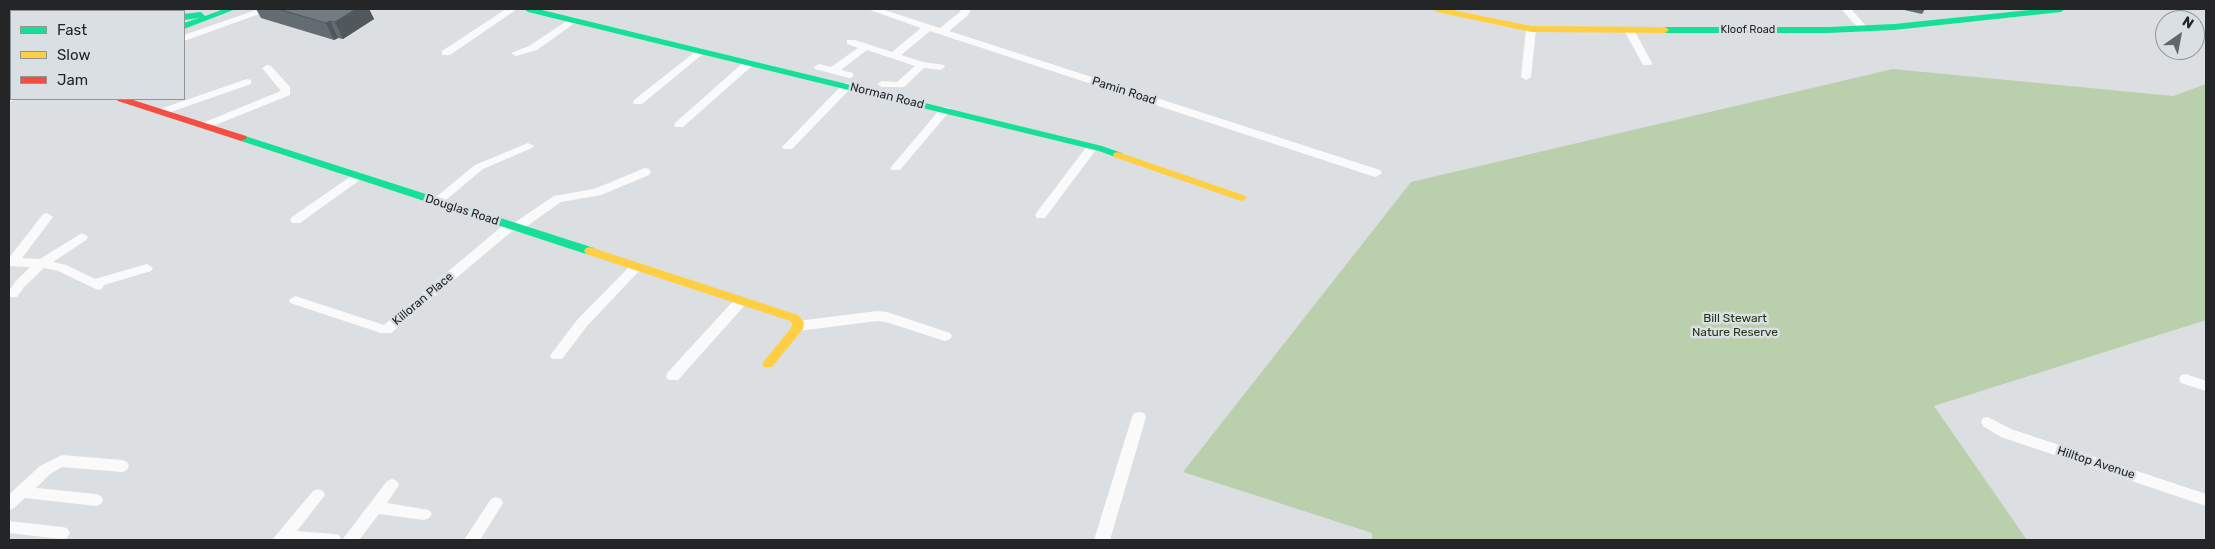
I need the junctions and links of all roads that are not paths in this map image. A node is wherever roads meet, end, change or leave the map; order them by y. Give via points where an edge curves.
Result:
1 (219, 9) edge
2 (232, 9) edge
3 (268, 9) edge
4 (512, 9) edge
5 (528, 9) edge
6 (872, 9) edge
7 (966, 9) edge
8 (1436, 9) edge
9 (1846, 9) edge
10 (2061, 9) edge
11 (185, 19) edge
12 (573, 20) junction
13 (185, 26) edge
14 (928, 27) junction
15 (1863, 28) junction
16 (1531, 29) junction
17 (1629, 30) junction
18 (942, 32) junction
19 (185, 38) edge
20 (851, 42) dead end
21 (865, 47) junction
22 (700, 51) junction
23 (446, 53) dead end
24 (516, 53) dead end
25 (894, 56) junction
26 (749, 63) junction
27 (1647, 63) dead end
28 (922, 65) junction
29 (819, 67) dead end
30 (940, 67) dead end
31 (267, 68) dead end
32 (834, 71) junction
33 (1526, 77) dead end
34 (848, 81) junction
35 (247, 82) dead end
36 (882, 84) dead end
37 (124, 100) edge
38 (638, 102) dead end
39 (945, 110) junction
40 (161, 112) junction
41 (679, 125) dead end
42 (204, 126) junction
43 (528, 146) dead end
44 (788, 147) dead end
45 (1092, 147) junction
46 (896, 168) dead end
47 (645, 172) dead end
48 (1376, 173) dead end
49 (357, 176) junction
50 (1242, 198) dead end
51 (436, 202) junction
52 (1041, 215) dead end
53 (47, 217) dead end
54 (296, 220) dead end
55 (513, 227) junction
56 (82, 237) dead end
57 (11, 262) edge
58 (42, 263) junction
59 (636, 267) junction
60 (147, 268) dead end
61 (12, 294) dead end
62 (295, 300) dead end
63 (741, 301) junction
64 (798, 326) junction
65 (944, 336) dead end
66 (557, 356) dead end
67 (768, 364) dead end
68 (673, 376) dead end
69 (2186, 379) dead end
70 (2206, 386) edge
71 (1139, 417) dead end
72 (1988, 422) dead end
73 (122, 466) dead end
74 (392, 485) dead end
75 (21, 492) junction
76 (318, 495) dead end
77 (96, 500) dead end
78 (2206, 500) edge
79 (496, 503) dead end
80 (9, 504) edge
81 (375, 507) junction
82 (424, 514) dead end
83 (9, 527) edge
84 (62, 533) dead end
85 (286, 539) edge
86 (334, 540) edge
87 (350, 540) edge
88 (472, 540) edge
89 (1102, 540) edge

1 - 11 main road
2 - 13 main road
3 - 19 street
4 - 23 street
5 - 12 main road, Norman Road
6 - 14 street, Pamin Road
7 - 18 street
8 - 16 main road, Kloof Road
9 - 15 street
10 - 15 main road, Kloof Road
12 - 22 main road, Norman Road
12 - 24 street via 532,48
14 - 18 street, Pamin Road
14 - 25 street
15 - 17 main road, Kloof Road
16 - 17 main road, Kloof Road
16 - 33 street
17 - 27 street
18 - 48 street, Pamin Road
20 - 21 street
21 - 25 street
21 - 32 street
22 - 26 main road, Norman Road
22 - 38 street
25 - 28 street
26 - 34 main road, Norman Road
26 - 41 street
28 - 30 street
28 - 36 street via 900,85
29 - 32 street
31 - 42 street via 286,93
32 - 34 street
34 - 39 main road, Norman Road
34 - 44 street
35 - 40 street
37 - 40 main road, Douglas Road
39 - 45 main road, Norman Road
39 - 46 street
40 - 42 main road, Douglas Road
42 - 49 main road, Douglas Road
43 - 51 street via 479,167
45 - 50 main road, Norman Road
45 - 52 street
47 - 55 street via 597,192 558,198
49 - 51 main road, Douglas Road
49 - 54 street
51 - 55 main road, Douglas Road
53 - 57 street
55 - 59 main road, Douglas Road
55 - 62 street, Killoran Place via 386,330
56 - 58 street
57 - 58 street
58 - 60 street via 62,268 95,285
58 - 61 street
59 - 63 main road, Douglas Road
59 - 66 street via 582,323
63 - 64 main road, Douglas Road via 794,318
63 - 68 street
64 - 65 street via 876,316
64 - 67 main road
69 - 70 street
71 - 89 street
72 - 78 street, Hilltop Avenue via 2006,433
73 - 75 street via 62,461 50,466
74 - 81 street
75 - 77 street
75 - 80 street
76 - 85 street
79 - 88 street
81 - 82 street
81 - 87 street
83 - 84 street
85 - 86 street

